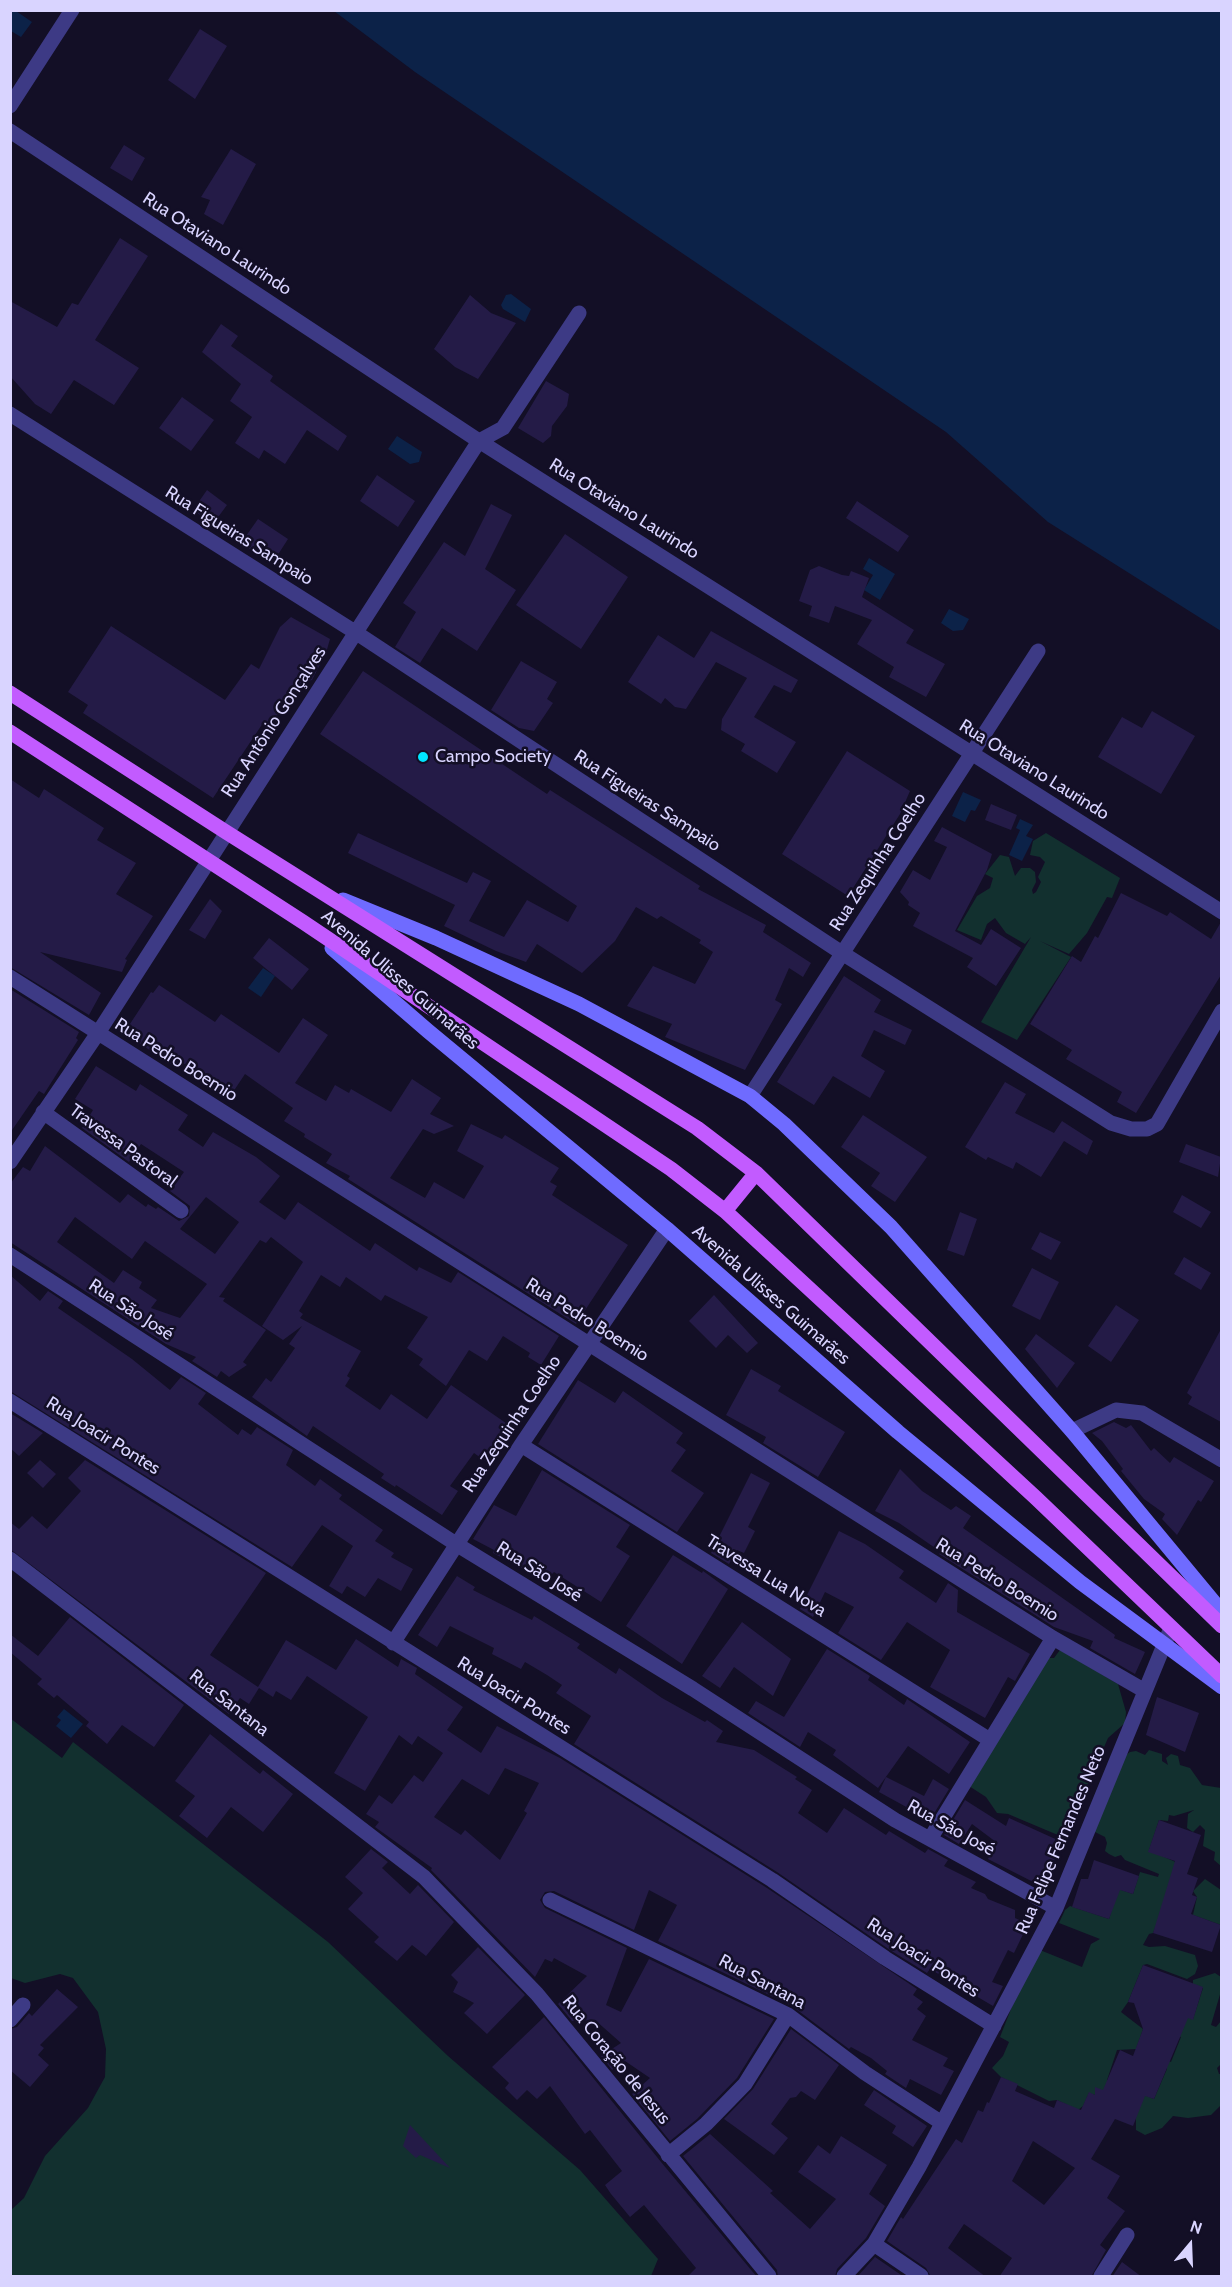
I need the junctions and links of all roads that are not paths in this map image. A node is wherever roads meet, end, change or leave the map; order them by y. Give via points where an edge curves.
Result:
1 (72, 10) edge
2 (10, 106) edge
3 (10, 131) edge
4 (579, 313) dead end
5 (10, 414) edge
6 (479, 441) junction
7 (355, 632) junction
8 (1038, 651) dead end
9 (10, 693) edge
10 (10, 732) edge
11 (972, 753) junction
12 (226, 832) junction
13 (208, 861) junction
14 (326, 894) junction
15 (1221, 912) edge
16 (303, 922) junction
17 (842, 953) junction
18 (10, 977) edge
19 (1221, 1011) edge
20 (98, 1033) junction
21 (750, 1096) junction
22 (43, 1112) junction
23 (10, 1162) edge
24 (756, 1173) junction
25 (181, 1211) dead end
26 (725, 1211) junction
27 (667, 1229) junction
28 (10, 1255) edge
29 (589, 1345) junction
30 (10, 1401) edge
31 (1072, 1431) junction
32 (521, 1445) junction
33 (1221, 1460) edge
34 (456, 1544) junction
35 (10, 1559) edge
36 (1221, 1611) edge
37 (1221, 1626) edge
38 (1171, 1628) junction
39 (1053, 1638) junction
40 (393, 1642) junction
41 (1164, 1647) junction
42 (1221, 1676) edge
43 (1221, 1687) edge
44 (1145, 1691) junction
45 (990, 1740) junction
46 (930, 1839) junction
47 (424, 1877) joint
48 (550, 1900) dead end
49 (1056, 1908) junction
50 (23, 2005) dead end
51 (788, 2015) junction
52 (10, 2020) edge
53 (994, 2026) junction
54 (942, 2123) junction
55 (668, 2155) junction
56 (1127, 2235) dead end
57 (874, 2244) junction
58 (769, 2277) edge
59 (844, 2277) edge
60 (921, 2277) edge
61 (1101, 2277) edge

1 - 2 street
3 - 6 street, Rua Otaviano Laurindo
4 - 6 street, Rua Antônio Gonçalves via 503,428
5 - 7 street, Rua Figueiras Sampaio
6 - 7 street, Rua Antônio Gonçalves
6 - 11 street, Rua Otaviano Laurindo
7 - 12 street, Rua Antônio Gonçalves
7 - 17 street, Rua Figueiras Sampaio
8 - 11 street, Rua Zequihha Coelho
9 - 12 main road, Avenida Ulisses Guimarães
10 - 13 main road, Avenida Ulisses Guimarães
11 - 15 street, Rua Otaviano Laurindo
11 - 17 street, Rua Zequihha Coelho
12 - 13 street, Rua Antônio Gonçalves
12 - 14 main road, Avenida Ulisses Guimarães
13 - 16 main road, Avenida Ulisses Guimarães
13 - 20 street, Rua Antônio Gonçalves
14 - 21 street, Avenida Ulisses Guimarães via 436,938 579,1004
14 - 24 main road, Avenida Ulisses Guimarães via 697,1128
16 - 26 main road, Avenida Ulisses Guimarães via 671,1169
16 - 27 street, Avenida Ulisses Guimarães
17 - 19 street, Rua Figueiras Sampaio via 1111,1123 1131,1129 1147,1129 1157,1124
17 - 21 street, Rua Zequihha Coelho
18 - 20 street, Rua Pedro Boemio
20 - 22 street, Rua Antônio Gonçalves
20 - 29 street, Rua Pedro Boemio
21 - 31 street, Avenida Ulisses Guimarães via 891,1227
22 - 23 street, Rua Antônio Gonçalves
22 - 25 street, Travessa Pastoral
24 - 26 main road
24 - 37 main road, Avenida Ulisses Guimarães
26 - 38 main road, Avenida Ulisses Guimarães
27 - 29 street, Rua Zequinha Coelho
27 - 41 street, Avenida Ulisses Guimarães via 898,1432
28 - 34 street, Rua São José
29 - 32 street, Rua Zequinha Coelho
29 - 39 street, Rua Pedro Boemio
30 - 40 street, Rua Joacir Pontes
31 - 33 street via 1116,1410 1142,1413
31 - 36 street, Avenida Ulisses Guimarães
32 - 34 street, Rua Zequinha Coelho
32 - 45 street, Travessa Lua Nova
34 - 40 street, Rua Zequinha Coelho
34 - 46 street, Rua São José
35 - 47 street, Rua Santana
38 - 41 street, Rua Felipe Fernandes Neto
38 - 42 main road, Avenida Ulisses Guimarães
39 - 44 street, Rua Pedro Boemio
39 - 45 street
40 - 53 street, Rua Joacir Pontes via 772,1880 885,1958
41 - 43 street, Avenida Ulisses Guimarães
41 - 44 street, Rua Felipe Fernandes Neto
44 - 49 street, Rua Felipe Fernandes Neto
45 - 46 street
46 - 49 street, Rua São José
47 - 55 street, Rua Coração de Jesus via 537,1994
48 - 51 street, Rua Santana
49 - 53 street, Rua Felipe Fernandes Neto
50 - 52 street
51 - 54 street, Rua Santana via 865,2073
51 - 55 street via 745,2084
53 - 54 street, Rua Felipe Fernandes Neto
54 - 57 street, Rua Felipe Fernandes Neto
55 - 58 street, Rua Coração de Jesus
56 - 61 street
57 - 59 street, Rua Felipe Fernandes Neto
57 - 60 street

